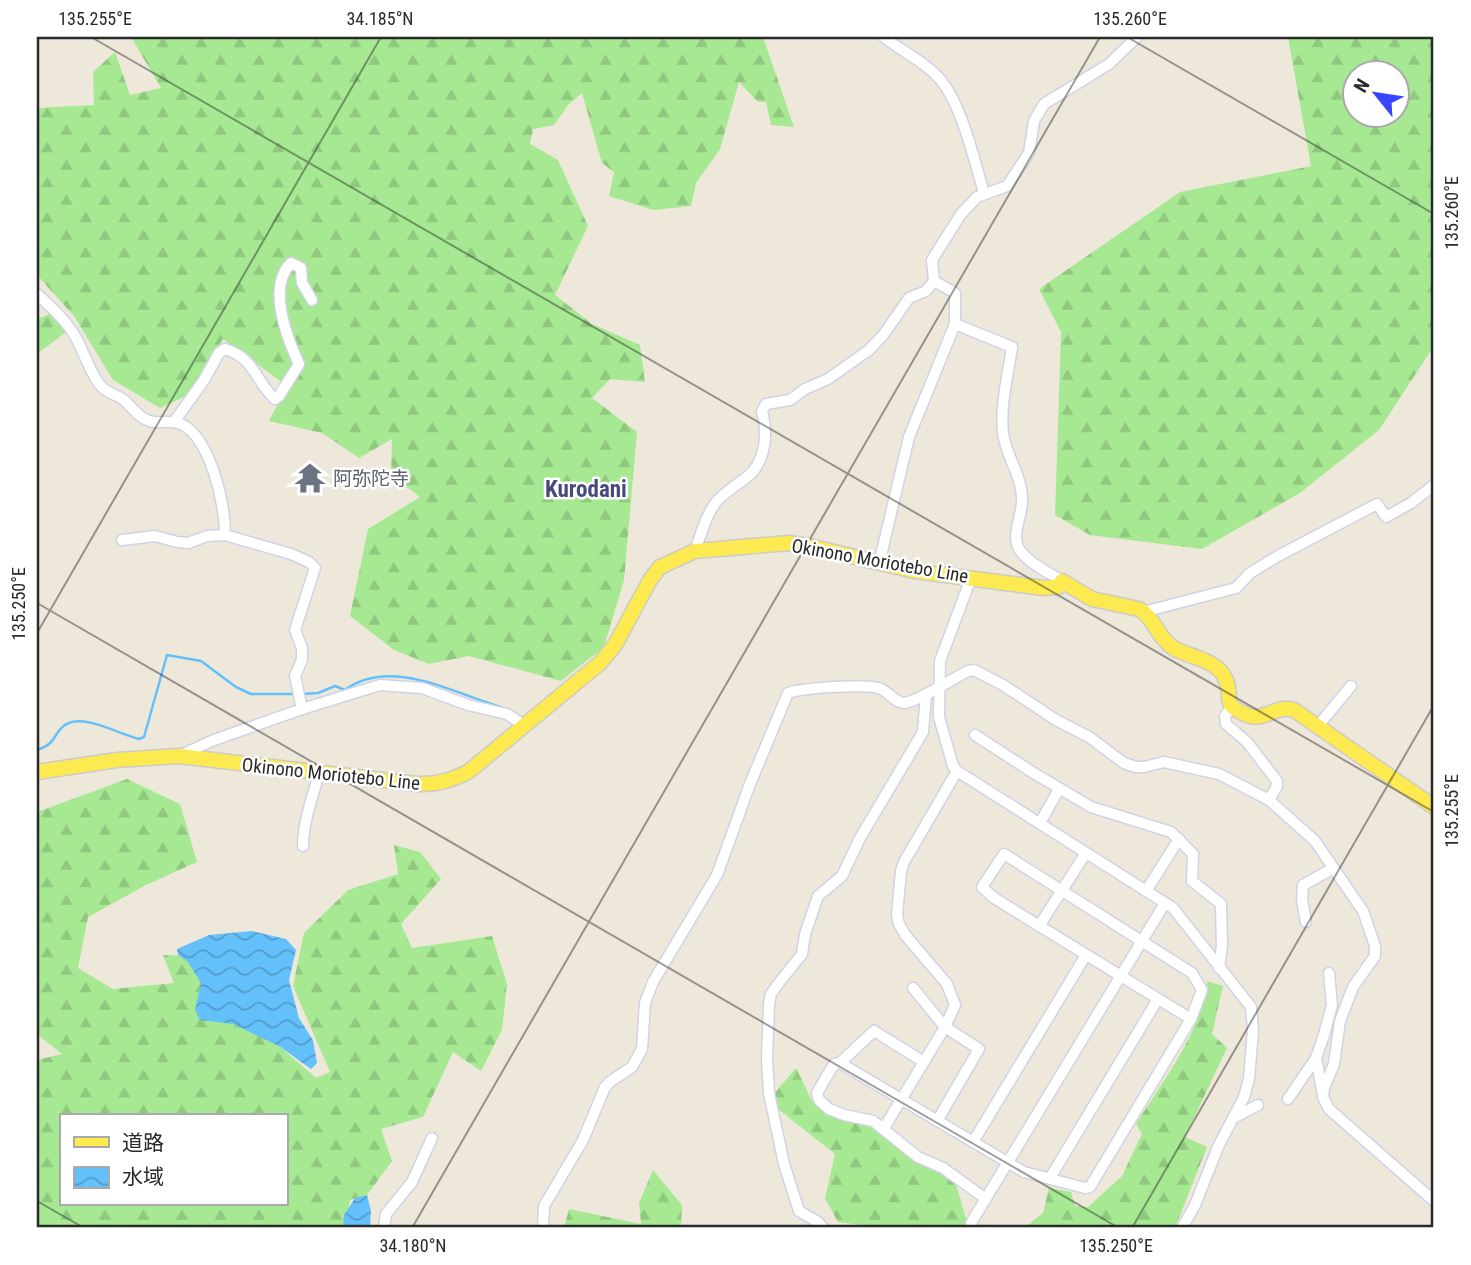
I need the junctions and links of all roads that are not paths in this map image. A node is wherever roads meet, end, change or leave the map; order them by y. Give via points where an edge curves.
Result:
1 (884, 37) edge
2 (1137, 37) edge
3 (984, 193) junction
4 (934, 281) junction
5 (37, 294) edge
6 (312, 300) dead end
7 (955, 324) junction
8 (174, 422) junction
9 (1434, 485) edge
10 (225, 535) junction
11 (122, 540) dead end
12 (695, 551) junction
13 (879, 564) junction
14 (971, 578) junction
15 (1062, 581) junction
16 (1143, 612) junction
17 (940, 685) junction
18 (1351, 686) dead end
19 (926, 694) junction
20 (1231, 707) junction
21 (302, 709) junction
22 (525, 726) junction
23 (1317, 727) junction
24 (975, 735) dead end
25 (178, 756) junction
26 (957, 771) junction
27 (37, 772) edge
28 (319, 773) junction
29 (1059, 789) junction
30 (1269, 800) junction
31 (1434, 807) edge
32 (1040, 823) junction
33 (1179, 839) junction
34 (303, 846) dead end
35 (1086, 853) junction
36 (1332, 869) junction
37 (1062, 890) junction
38 (1146, 891) junction
39 (1165, 903) junction
40 (1306, 922) dead end
41 (1039, 926) junction
42 (1142, 940) junction
43 (1086, 955) junction
44 (1219, 968) junction
45 (1329, 973) dead end
46 (1120, 976) junction
47 (913, 988) dead end
48 (1158, 999) junction
49 (1191, 1020) junction
50 (945, 1027) junction
51 (1315, 1058) junction
52 (925, 1062) junction
53 (841, 1063) junction
54 (1324, 1097) junction
55 (1288, 1099) dead end
56 (902, 1100) junction
57 (1258, 1105) dead end
58 (1233, 1118) junction
59 (937, 1121) junction
60 (884, 1128) junction
61 (432, 1138) dead end
62 (973, 1142) junction
63 (1007, 1163) junction
64 (1050, 1178) junction
65 (986, 1199) junction
66 (1434, 1201) edge
67 (971, 1223) dead end
68 (384, 1228) edge
69 (543, 1228) edge
70 (823, 1228) edge
71 (1182, 1228) edge

1 - 3 street via 943,82
2 - 3 street via 1109,64 1044,104 1034,121 1029,153 1007,186
3 - 4 street via 961,214 932,260
4 - 7 street via 955,293
4 - 12 street via 926,291 909,298 869,350 790,400 766,404 762,411 767,429 764,450 749,476 715,503
5 - 8 street via 75,335 101,386 142,418
6 - 8 street via 300,268 291,263 283,274 279,305 299,364 279,396 267,391 252,365 225,349
7 - 13 street via 909,437
7 - 15 street via 1012,347 1002,419 1003,436 1021,486 1015,539 1030,561
8 - 10 street via 190,430 207,456 218,482
9 - 16 street via 1386,517 1377,504 1278,556 1236,588
10 - 11 street via 188,543 155,536
10 - 21 street via 291,554 315,568 295,630 302,648 295,676
12 - 13 main road, Okinono Moriotebo Line via 789,543
12 - 22 main road, Okinono Moriotebo Line via 660,568 615,645 583,679
13 - 14 main road, Okinono Moriotebo Line
14 - 15 main road, Okinono Moriotebo Line via 1052,589
14 - 17 street via 942,651
15 - 16 main road via 1092,599
16 - 20 main road via 1166,642 1221,671
17 - 19 street
17 - 26 street via 939,717
17 - 30 street via 974,670 1089,737 1124,763 1136,767 1164,762 1219,774
18 - 23 street
19 - 69 street via 903,703 877,687 853,687 792,691 785,698 717,875 653,982 645,1003 642,1049 632,1067 605,1087 583,1140 544,1206
19 - 70 street via 923,732 842,876 818,895 802,954 771,994 769,1004 769,1093 784,1164 799,1211
20 - 23 main road via 1260,718 1286,707
20 - 30 street via 1226,724 1247,742 1277,781
21 - 22 street via 380,685 398,685 507,714
21 - 25 street
22 - 28 main road, Okinono Moriotebo Line via 468,772 432,785
23 - 31 main road
24 - 29 street
25 - 27 main road, Okinono Moriotebo Line
25 - 28 main road, Okinono Moriotebo Line
26 - 32 street
26 - 50 street via 904,862 897,915 906,936 952,993 955,1005
28 - 34 street
29 - 32 street
29 - 33 street via 1091,807 1171,832
30 - 36 street via 1315,841
32 - 35 street
33 - 38 street
33 - 44 street via 1193,854 1192,881 1220,904
35 - 37 street
35 - 38 street
36 - 40 street via 1303,885
36 - 54 street via 1363,911 1375,956 1347,999
37 - 41 street
37 - 41 street via 1004,854 982,887
37 - 42 street
38 - 39 street
39 - 42 street
39 - 44 street
41 - 43 street
42 - 46 street
42 - 49 street via 1192,973 1202,990
43 - 46 street
43 - 62 street
44 - 58 street via 1251,1007 1253,1018 1249,1079
45 - 51 street via 1332,1005
46 - 48 street
46 - 63 street
47 - 50 street
48 - 49 street
48 - 64 street
49 - 64 street via 1090,1187
50 - 52 street
50 - 59 street via 979,1049
51 - 54 street
51 - 55 street
52 - 53 street via 874,1031
52 - 56 street
53 - 56 street
53 - 60 street via 834,1064 817,1093 819,1100 829,1109
54 - 66 street via 1329,1109
56 - 59 street
56 - 60 street
57 - 58 street
58 - 71 street
59 - 62 street
60 - 65 street via 918,1157 943,1168
61 - 68 street via 412,1182 386,1214
62 - 63 street
63 - 64 street
63 - 65 street
65 - 67 street

